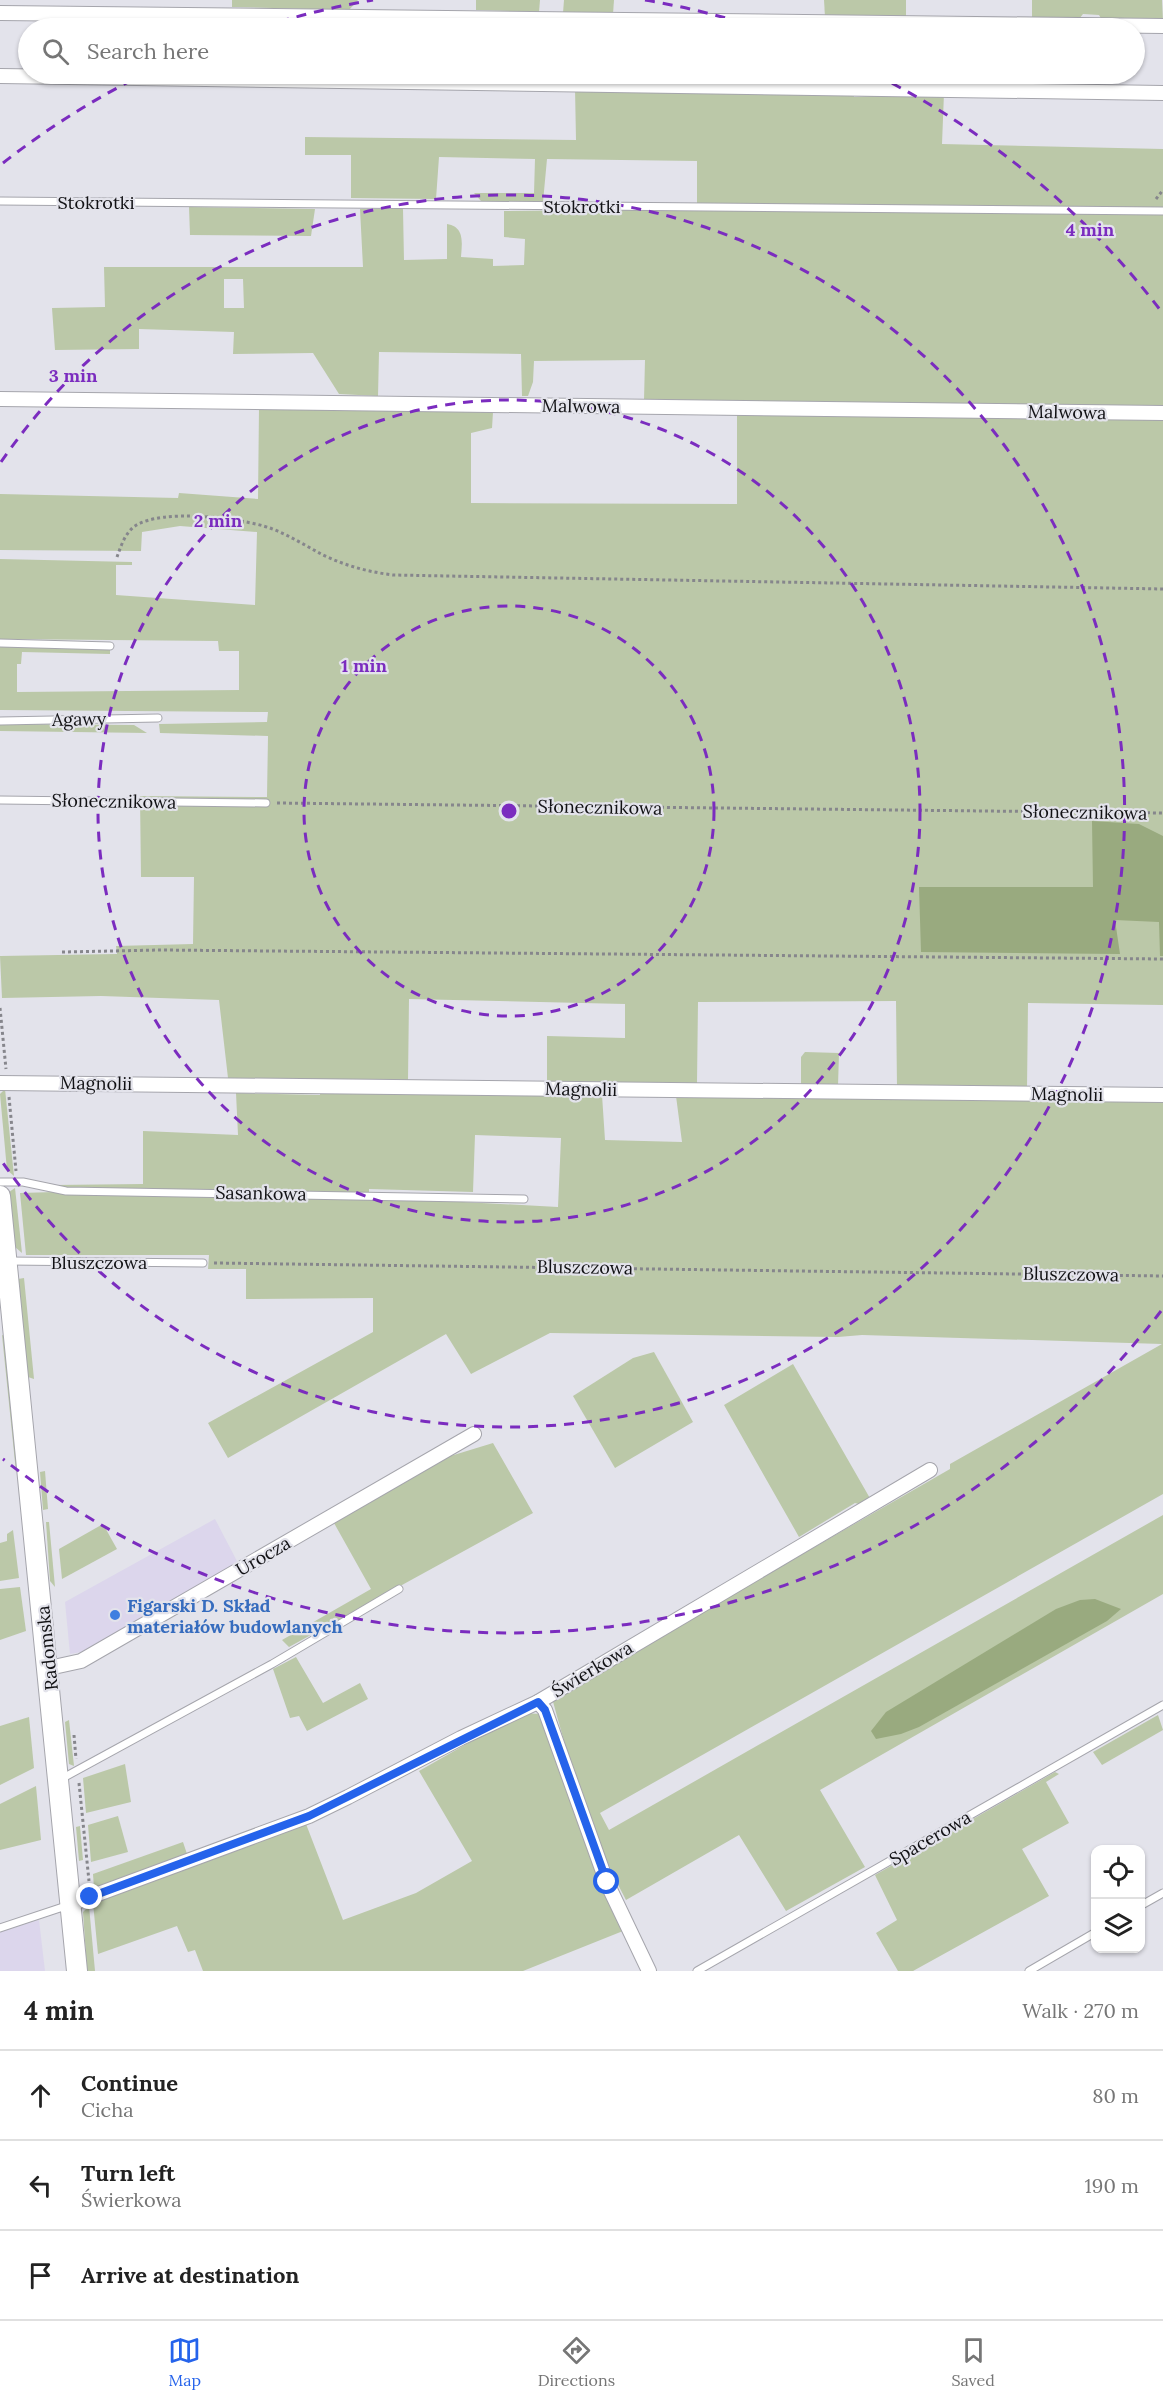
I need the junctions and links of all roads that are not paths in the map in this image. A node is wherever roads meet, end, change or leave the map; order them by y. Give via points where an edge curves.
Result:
1 (0, 13) edge
2 (447, 18) edge
3 (1145, 26) edge
4 (1163, 26) edge
5 (0, 76) edge
6 (18, 76) edge
7 (547, 84) edge
8 (1163, 93) edge
9 (0, 201) edge
10 (1163, 211) edge
11 (0, 399) edge
12 (1163, 413) edge
13 (0, 643) edge
14 (110, 646) dead end
15 (158, 718) dead end
16 (0, 721) edge
17 (0, 800) edge
18 (266, 803) road end
19 (0, 1083) edge
20 (1163, 1095) edge
21 (0, 1182) edge
22 (524, 1199) dead end
23 (0, 1203) edge
24 (7, 1261) junction
25 (203, 1263) road end
26 (7, 1326) edge
27 (474, 1434) dead end
28 (930, 1470) dead end
29 (399, 1589) dead end
30 (49, 1668) junction
31 (538, 1702) junction
32 (1163, 1705) edge
33 (60, 1779) junction
34 (1163, 1893) edge
35 (1145, 1903) edge
36 (71, 1905) junction
37 (0, 1928) edge
38 (1091, 1934) edge
39 (77, 1971) edge
40 (650, 1971) edge
41 (697, 1971) edge
42 (1029, 1971) edge

1 - 2 street
3 - 4 street
5 - 6 street
7 - 8 street
9 - 10 lane, Stokrotki
11 - 12 street, Malwowa
13 - 14 lane
15 - 16 lane, Agawy
17 - 18 lane, Słonecznikowa
19 - 20 street, Magnolii
21 - 22 lane, Sasankowa via 23,1182 66,1191
23 - 24 main road, Radomska
24 - 25 lane, Bluszczowa
24 - 26 main road, Radomska
26 - 30 main road, Radomska
27 - 30 street, Urocza via 81,1660
28 - 31 street, Świerkowa
29 - 33 lane via 272,1664
30 - 33 main road, Radomska
31 - 36 street, Świerkowa via 309,1816
31 - 40 street via 545,1710 607,1882
32 - 41 lane, Spacerowa
33 - 36 main road, Radomska
34 - 35 lane
36 - 37 lane
36 - 39 main road, Radomska
38 - 42 lane

